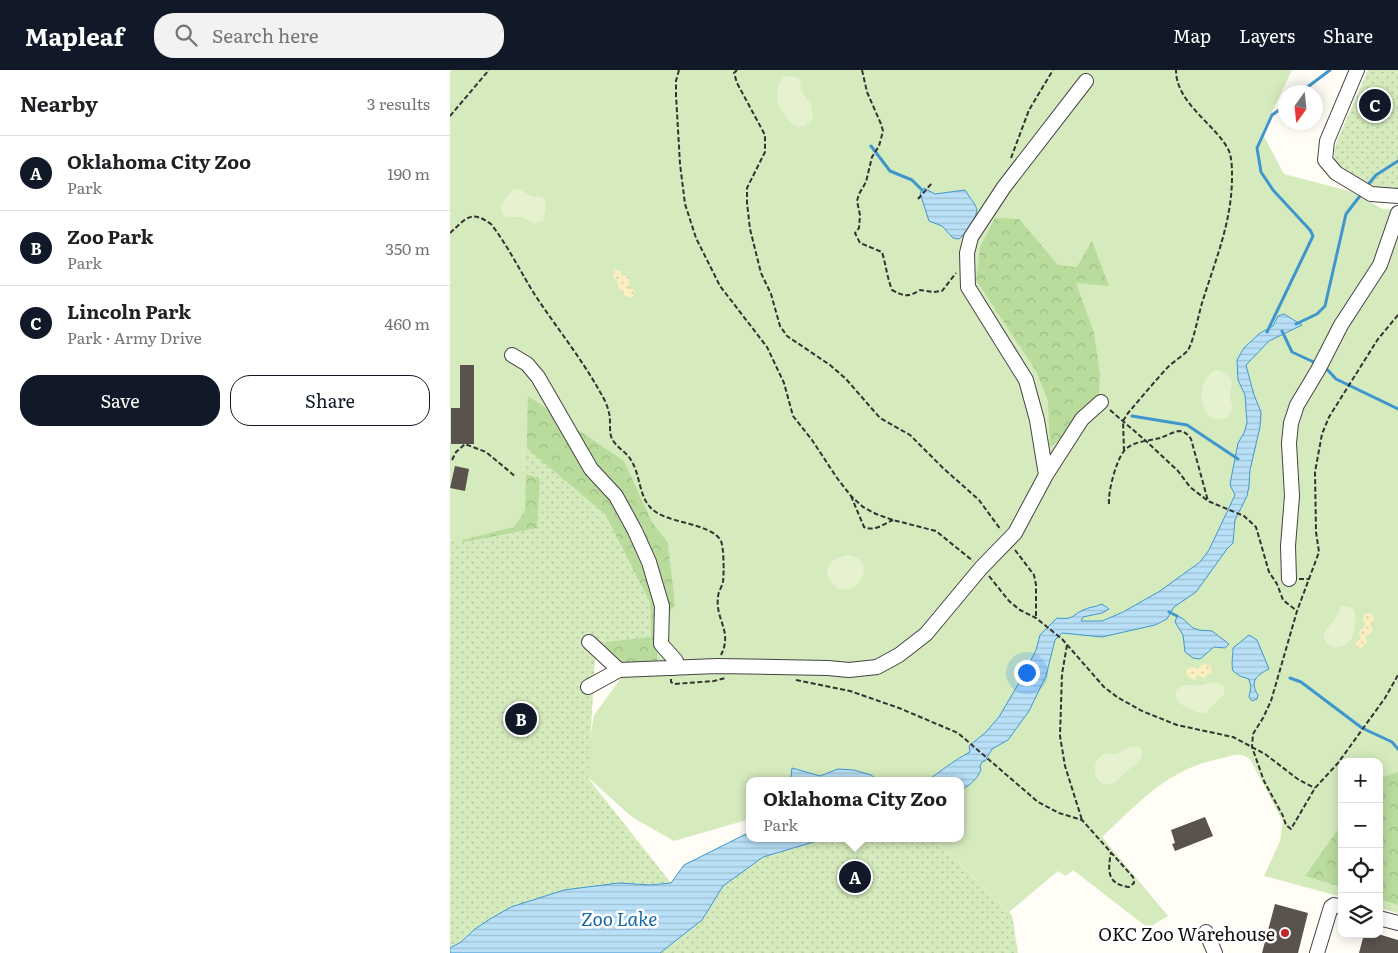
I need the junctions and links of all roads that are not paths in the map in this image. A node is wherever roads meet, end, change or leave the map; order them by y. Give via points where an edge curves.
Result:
1 (1357, 70) edge
2 (1086, 81) dead end
3 (1398, 196) edge
4 (1398, 213) edge
5 (512, 354) dead end
6 (1101, 402) road end
7 (1046, 475) junction
8 (1289, 578) dead end
9 (589, 642) dead end
10 (674, 668) junction
11 (619, 670) junction
12 (588, 688) dead end
13 (1338, 906) edge
14 (1383, 919) edge
15 (1398, 923) edge
16 (1206, 932) dead end
17 (1215, 953) edge
18 (1317, 953) edge

1 - 3 street via 1327,141 1325,160 1336,173 1371,194
2 - 7 street via 1004,187 971,237 967,253 968,287 1026,380 1037,420
4 - 8 street via 1380,265 1341,325 1297,405 1291,423 1288,443 1292,496
5 - 10 street via 538,377 591,469 616,496 652,571 662,606 661,644 676,662
6 - 7 street via 1082,420
7 - 10 street via 1008,541 926,634 899,656 877,667 849,670
9 - 11 street
10 - 11 street
11 - 12 street
13 - 18 street via 1331,907
14 - 15 street
16 - 17 street

